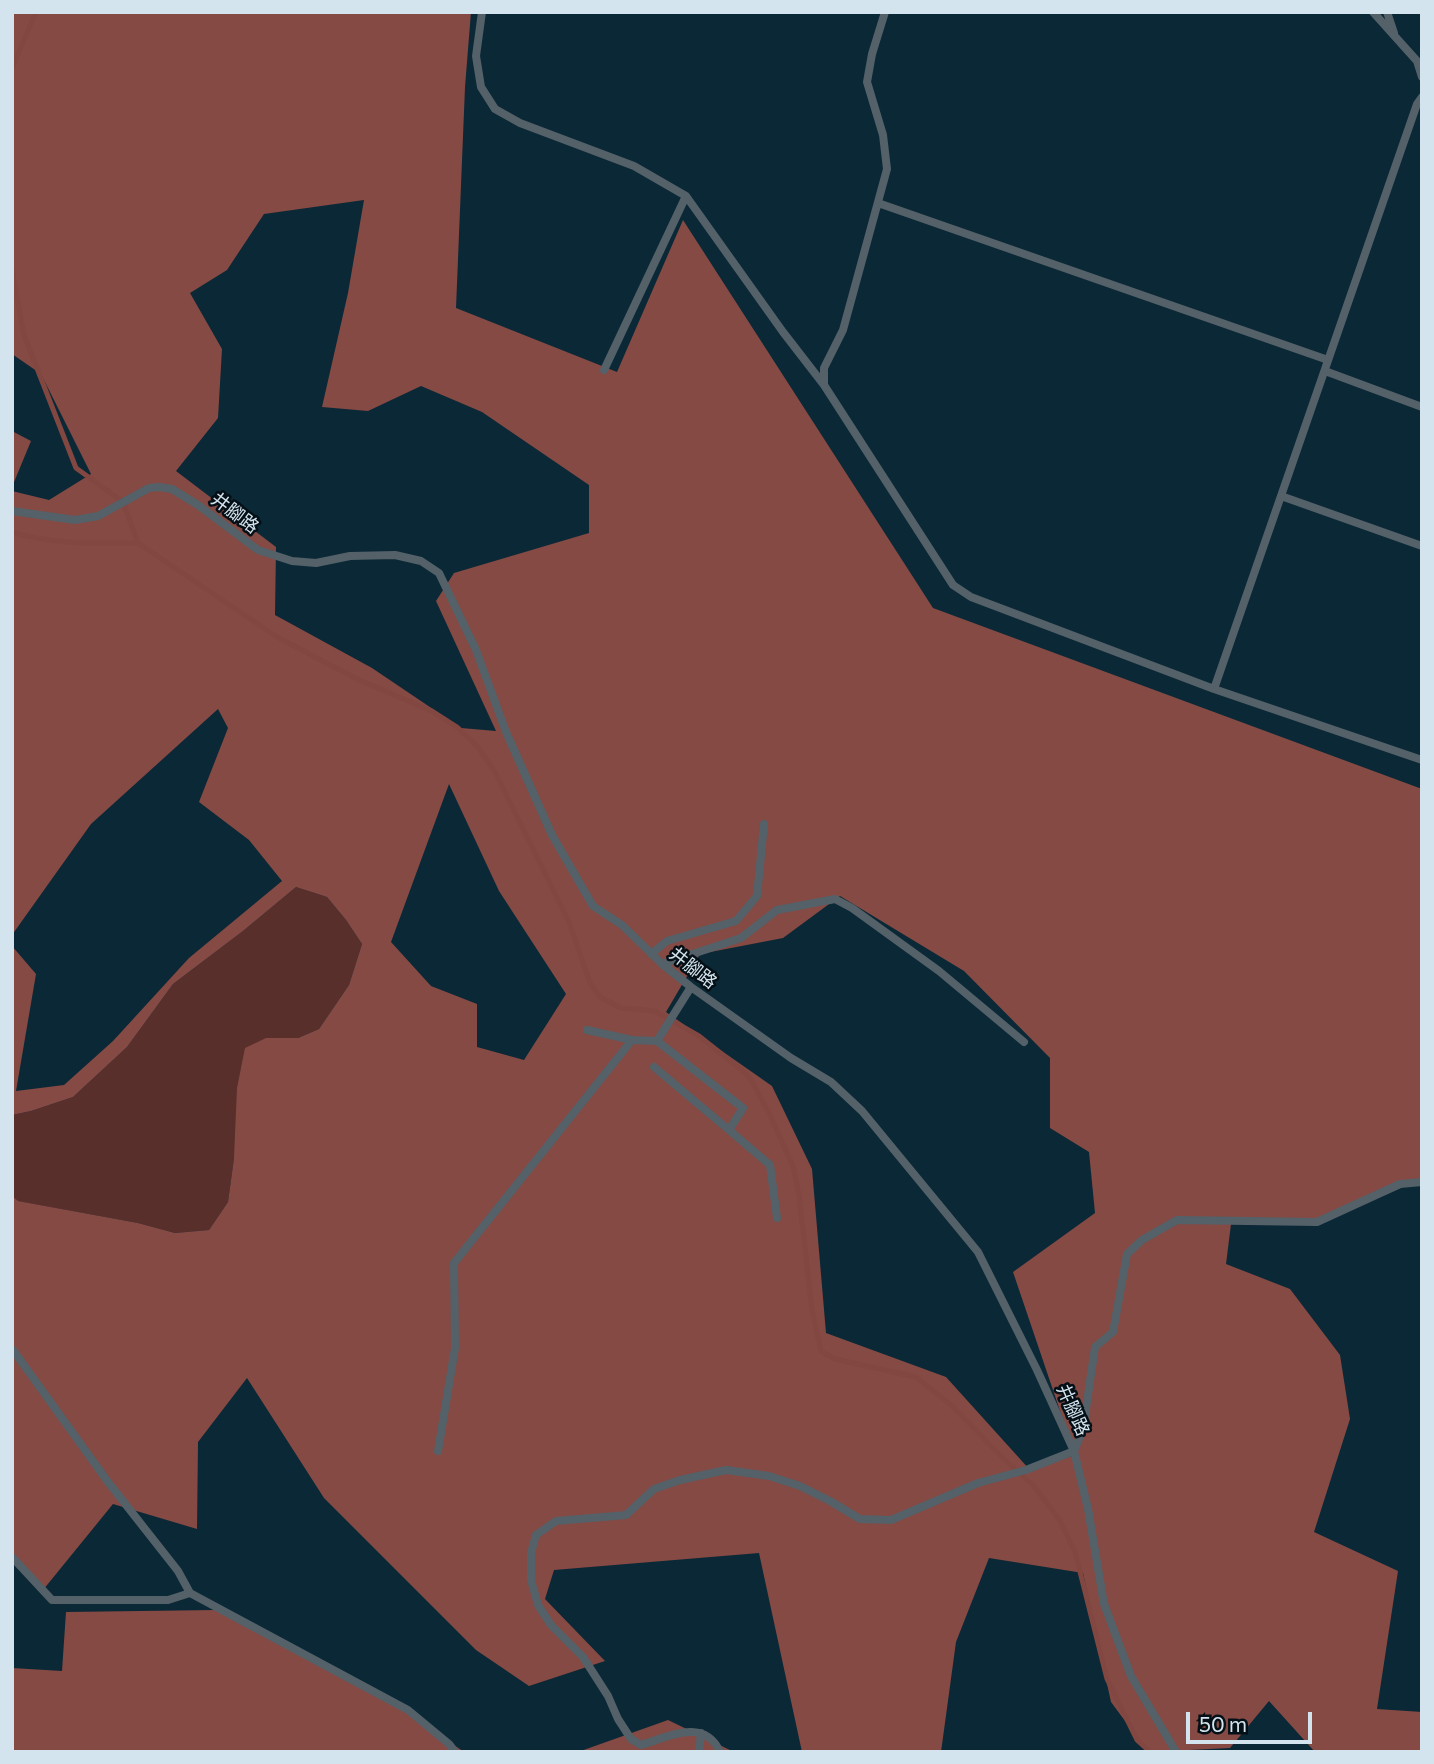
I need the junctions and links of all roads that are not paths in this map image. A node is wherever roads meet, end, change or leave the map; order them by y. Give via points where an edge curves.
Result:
1 (482, 12) edge
2 (885, 12) edge
3 (1373, 12) edge
4 (1387, 12) edge
5 (1395, 37) junction
6 (1422, 77) edge
7 (1422, 97) edge
8 (686, 195) junction
9 (878, 203) junction
10 (1328, 360) junction
11 (604, 370) dead end
12 (1325, 371) junction
13 (824, 385) junction
14 (1422, 407) edge
15 (1281, 496) junction
16 (12, 511) edge
17 (1422, 546) edge
18 (1214, 689) junction
19 (1422, 761) edge
20 (764, 824) dead end
21 (651, 954) junction
22 (662, 964) junction
23 (691, 987) junction
24 (587, 1030) dead end
25 (632, 1040) junction
26 (657, 1041) junction
27 (1024, 1042) dead end
28 (654, 1067) dead end
29 (729, 1130) junction
30 (1422, 1182) edge
31 (777, 1218) dead end
32 (13, 1350) edge
33 (438, 1451) dead end
34 (1074, 1451) junction
35 (12, 1557) edge
36 (190, 1593) junction
37 (701, 1733) junction
38 (456, 1752) edge
39 (699, 1752) edge
40 (720, 1752) edge
41 (1176, 1752) edge

1 - 8 lane via 477,56 481,87 495,109 634,166
2 - 9 lane via 867,82 883,135 887,169
3 - 5 lane
4 - 5 lane
5 - 6 lane via 1417,61
7 - 10 lane
8 - 11 lane
8 - 13 lane
9 - 10 lane
9 - 13 lane via 844,330 824,368
10 - 12 lane
12 - 14 lane
12 - 15 lane
13 - 18 lane via 953,585 971,597
15 - 17 lane
15 - 18 lane
16 - 21 lane, 井腳路 via 75,520 98,516 159,487 172,489 198,505 258,550 292,561 394,555 421,561 439,573 552,835 593,906 622,925
18 - 19 lane
20 - 21 lane via 757,895 736,921 667,941
21 - 22 lane, 井腳路
22 - 23 lane, 井腳路
22 - 27 lane via 741,938 777,910 835,900 939,971
23 - 26 lane
23 - 34 lane, 井腳路 via 831,1082 862,1111 978,1252
24 - 25 lane
25 - 26 lane
25 - 33 lane via 454,1263 455,1348
26 - 29 lane via 743,1108
28 - 29 lane
29 - 31 lane via 770,1165
30 - 34 lane via 1400,1184 1317,1222 1177,1220 1142,1240 1127,1254 1112,1332 1095,1348 1083,1429
32 - 36 lane
34 - 37 lane via 978,1483 891,1520 860,1519 800,1486 726,1470 654,1489 626,1515 556,1521 536,1535 531,1580 538,1605 583,1657 631,1739 641,1745 686,1731
34 - 41 lane, 井腳路 via 1104,1604 1131,1676
35 - 36 lane via 52,1600 168,1600
36 - 38 lane via 408,1710
37 - 39 lane
37 - 40 lane via 709,1736

